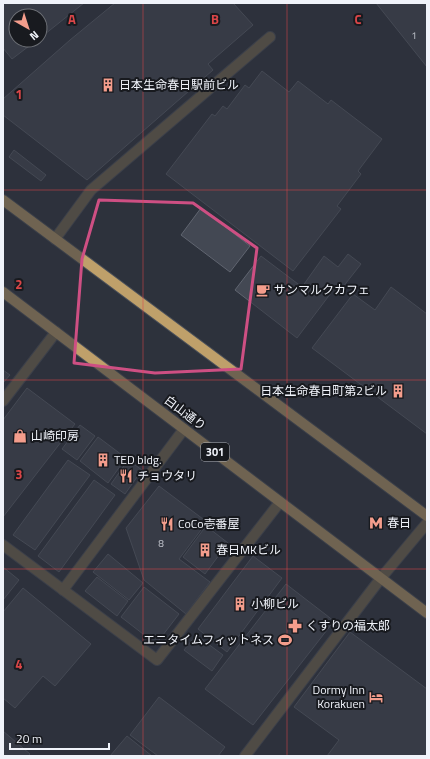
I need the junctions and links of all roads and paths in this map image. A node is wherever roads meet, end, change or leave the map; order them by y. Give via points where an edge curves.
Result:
1 (270, 37) dead end
2 (3, 200) edge
3 (55, 239) junction
4 (3, 292) edge
5 (56, 332) junction
6 (3, 401) edge
7 (184, 429) junction
8 (280, 502) junction
9 (427, 516) edge
10 (427, 523) edge
11 (3, 545) edge
12 (381, 578) junction
13 (64, 590) junction
14 (427, 613) edge
15 (245, 756) edge

1 - 3 street via 91,190
2 - 3 main road
3 - 9 main road
4 - 5 main road, 白山通り / 301
5 - 6 street
5 - 7 main road, 白山通り / 301
7 - 8 main road, 白山通り / 301
7 - 13 street
8 - 12 main road, 白山通り / 301
8 - 13 street via 157,660
10 - 12 street
11 - 13 street
12 - 14 main road, 白山通り / 301
12 - 15 street

